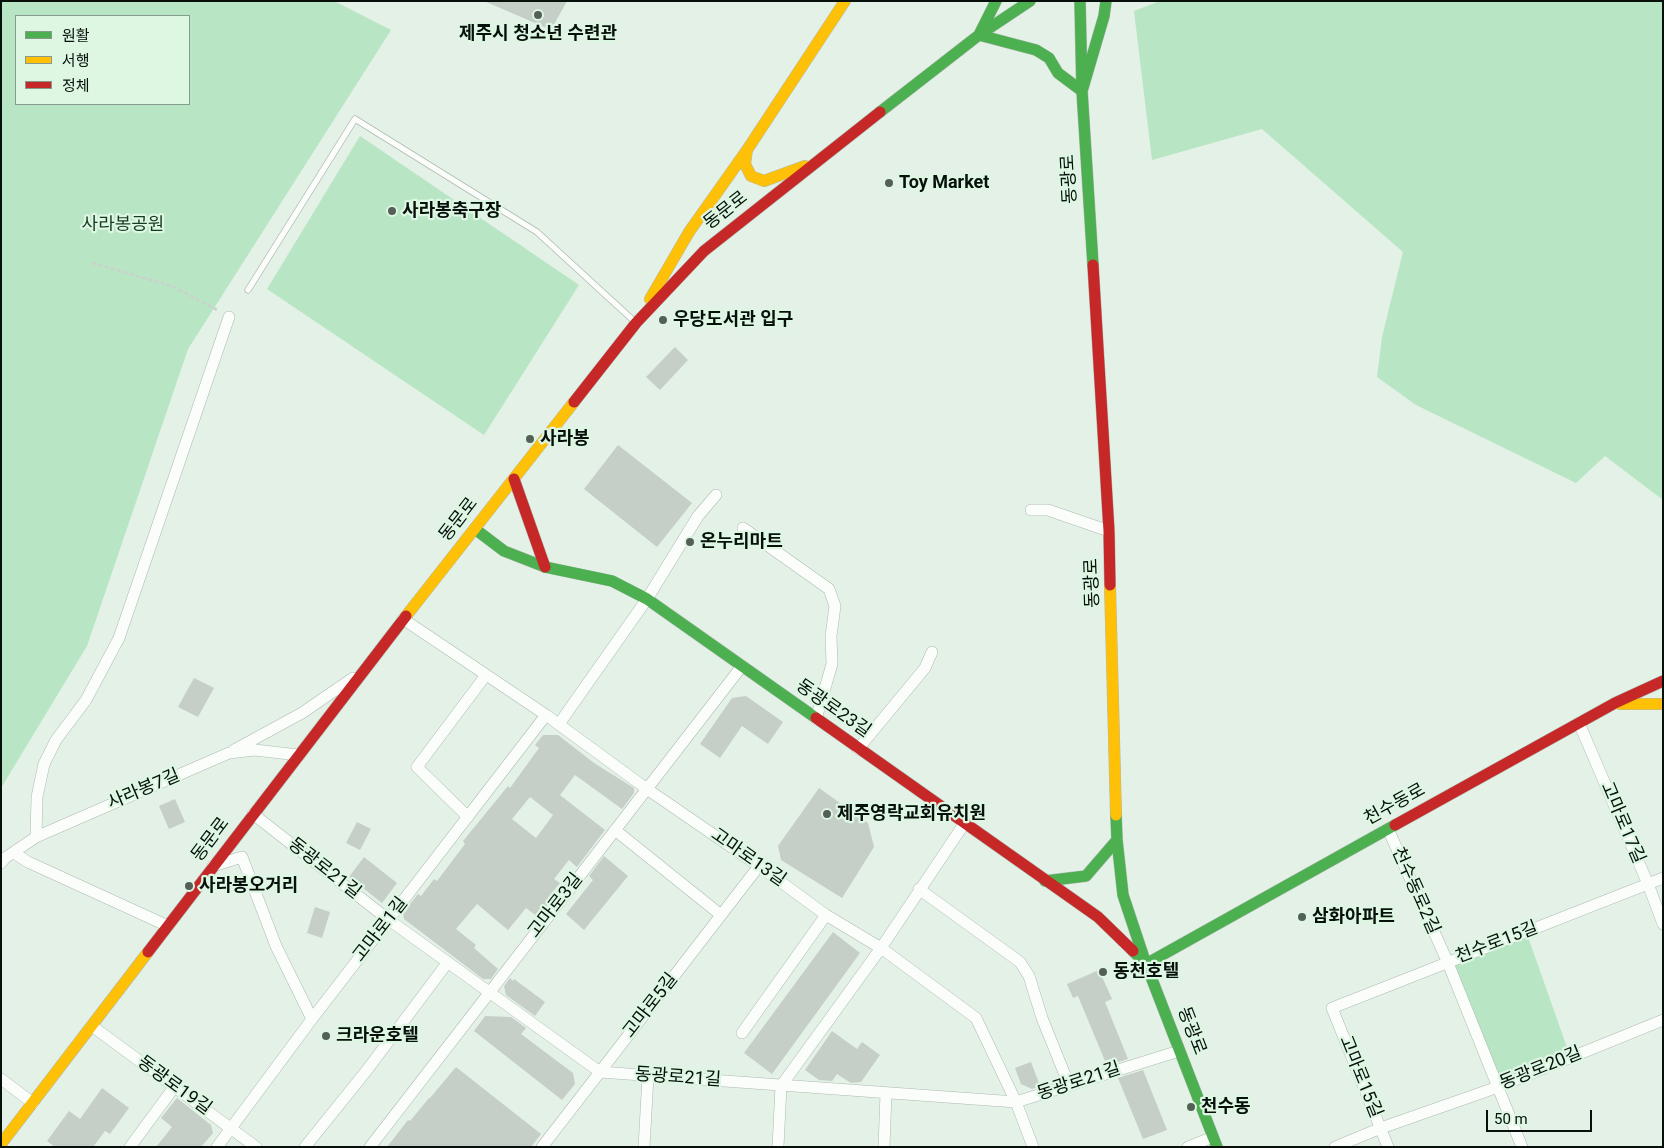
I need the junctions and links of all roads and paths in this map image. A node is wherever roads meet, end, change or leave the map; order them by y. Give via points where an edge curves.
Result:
1 (845, 1) edge
2 (996, 1) edge
3 (1030, 1) edge
4 (1080, 1) edge
5 (1106, 1) edge
6 (979, 35) junction
7 (1082, 91) junction
8 (747, 150) junction
9 (818, 162) junction
10 (92, 262) dead end
11 (248, 290) dead end
12 (229, 317) joint
13 (636, 323) junction
14 (514, 479) junction
15 (716, 495) dead end
16 (1031, 510) dead end
17 (743, 528) dead end
18 (475, 529) junction
19 (1109, 531) junction
20 (545, 566) junction
21 (647, 599) junction
22 (403, 619) junction
23 (932, 652) dead end
24 (742, 666) junction
25 (361, 673) junction
26 (486, 675) junction
27 (1663, 681) edge
28 (1615, 703) junction
29 (1663, 704) edge
30 (546, 715) junction
31 (816, 719) junction
32 (559, 724) junction
33 (1579, 724) junction
34 (858, 748) junction
35 (229, 753) junction
36 (298, 755) junction
37 (646, 789) junction
38 (253, 814) junction
39 (468, 817) junction
40 (964, 824) junction
41 (1388, 829) junction
42 (615, 830) junction
43 (36, 837) junction
44 (1117, 840) junction
45 (5, 858) edge
46 (213, 866) junction
47 (760, 866) junction
48 (1663, 878) edge
49 (1045, 881) junction
50 (1648, 884) junction
51 (920, 889) junction
52 (826, 914) junction
53 (722, 915) junction
54 (389, 920) junction
55 (1663, 924) edge
56 (168, 926) junction
57 (882, 948) junction
58 (448, 962) junction
59 (1448, 963) junction
60 (1146, 964) junction
61 (489, 992) junction
62 (1332, 1008) joint
63 (312, 1019) junction
64 (1663, 1020) edge
65 (92, 1026) junction
66 (742, 1033) dead end
67 (1179, 1051) junction
68 (600, 1072) junction
69 (648, 1076) junction
70 (1, 1079) edge
71 (1069, 1085) junction
72 (175, 1086) junction
73 (781, 1086) junction
74 (1498, 1087) junction
75 (886, 1093) junction
76 (1016, 1102) junction
77 (33, 1103) junction
78 (231, 1127) junction
79 (1381, 1128) junction
80 (1215, 1142) edge
81 (1, 1144) edge
82 (130, 1147) edge
83 (217, 1147) edge
84 (256, 1147) edge
85 (306, 1147) edge
86 (370, 1147) edge
87 (542, 1147) edge
88 (644, 1147) edge
89 (778, 1147) edge
90 (884, 1147) edge
91 (1032, 1147) edge
92 (1188, 1147) edge
93 (1335, 1147) edge
94 (1388, 1147) edge
95 (1522, 1147) edge

1 - 8 main road
2 - 6 main road
3 - 6 main road, 동문로
4 - 7 main road, 동광로
5 - 7 main road
6 - 7 main road via 1036,50 1049,58 1058,73
6 - 9 main road, 동문로
7 - 19 main road, 동광로
8 - 9 main road via 745,164 751,176 764,181
8 - 13 main road via 688,232
9 - 13 main road, 동문로 via 704,251
10 - 12 path via 172,286
11 - 13 lane via 355,119 537,232
12 - 43 street via 119,638 86,700 56,740 44,764 37,797
13 - 14 main road, 동문로
14 - 18 main road, 동문로
14 - 20 main road
15 - 21 street via 698,516
16 - 19 street via 1048,510
17 - 31 street via 829,589 836,606 831,636 832,664
18 - 20 main road, 동광로23길 via 504,551
18 - 22 main road, 동문로
19 - 44 main road, 동광로
20 - 21 main road, 동광로23길 via 612,581
21 - 24 main road, 동광로23길
21 - 32 street
22 - 25 main road, 동문로
22 - 26 street, 고마로13길
23 - 34 street via 926,668
24 - 31 main road, 동광로23길
24 - 37 street, 고마로3길
25 - 35 street via 302,713
25 - 36 main road, 동문로
26 - 30 street, 고마로13길
26 - 39 street via 417,767
27 - 28 main road, 천수동로
28 - 29 main road
28 - 33 main road, 천수동로
30 - 32 street, 고마로13길
30 - 39 street, 고마로1길
31 - 34 main road, 동광로23길
32 - 37 street, 고마로13길
33 - 41 main road, 천수동로
33 - 50 street, 고마로17길
34 - 40 main road, 동광로23길
35 - 36 street, 사라봉7길 via 255,750
35 - 43 street, 사라봉7길
36 - 38 main road, 동문로
37 - 42 street, 고마로3길
37 - 47 street, 고마로13길
38 - 46 main road, 동문로
38 - 54 street, 동광로21길
39 - 54 street, 고마로1길
40 - 49 main road, 동광로23길
40 - 51 street
41 - 59 street, 천수동로2길
41 - 60 main road, 천수동로
42 - 53 street
42 - 61 street, 고마로3길
43 - 45 street, 사라봉7길
44 - 49 main road via 1086,876
44 - 60 main road, 동광로 via 1123,895
45 - 56 street via 28,862
46 - 56 main road, 동문로
46 - 63 street via 242,857 276,946
47 - 52 street, 고마로13길
47 - 53 street, 고마로5길
48 - 50 street, 천수로15길
49 - 60 main road, 동광로23길 via 1098,917
50 - 55 street, 고마로17길
50 - 59 street, 천수로15길
51 - 57 street
51 - 71 street via 1020,962
52 - 57 street, 고마로13길
52 - 66 street
53 - 68 street, 고마로5길
54 - 58 street, 동광로21길
54 - 63 street, 고마로1길
56 - 65 main road, 동문로
57 - 73 street
57 - 76 street, 고마로13길 via 976,1018
58 - 61 street, 동광로21길
58 - 85 street
59 - 62 street, 천수로15길
59 - 74 street, 천수동로2길
60 - 67 main road, 동광로
61 - 68 street, 동광로21길
61 - 86 street, 고마로3길
62 - 79 street, 고마로15길
63 - 78 street, 고마로1길
64 - 74 street, 동광로20길
65 - 72 street, 동광로19길
65 - 77 main road, 동문로
67 - 71 street, 동광로21길
67 - 80 main road, 동광로
68 - 69 street, 동광로21길
68 - 87 street, 고마로5길
69 - 73 street, 동광로21길
69 - 88 street
70 - 77 street
71 - 76 street, 동광로21길
72 - 78 street, 동광로19길
72 - 82 street
73 - 75 street, 동광로21길
73 - 89 street
74 - 79 street, 동광로20길
74 - 95 street, 천수동로2길
75 - 76 street, 동광로21길
75 - 90 street
76 - 91 street, 고마로13길
77 - 81 main road, 동문로
78 - 83 street, 고마로1길
78 - 84 street, 동광로19길
79 - 93 street, 동광로20길
79 - 94 street, 고마로15길
80 - 92 street

